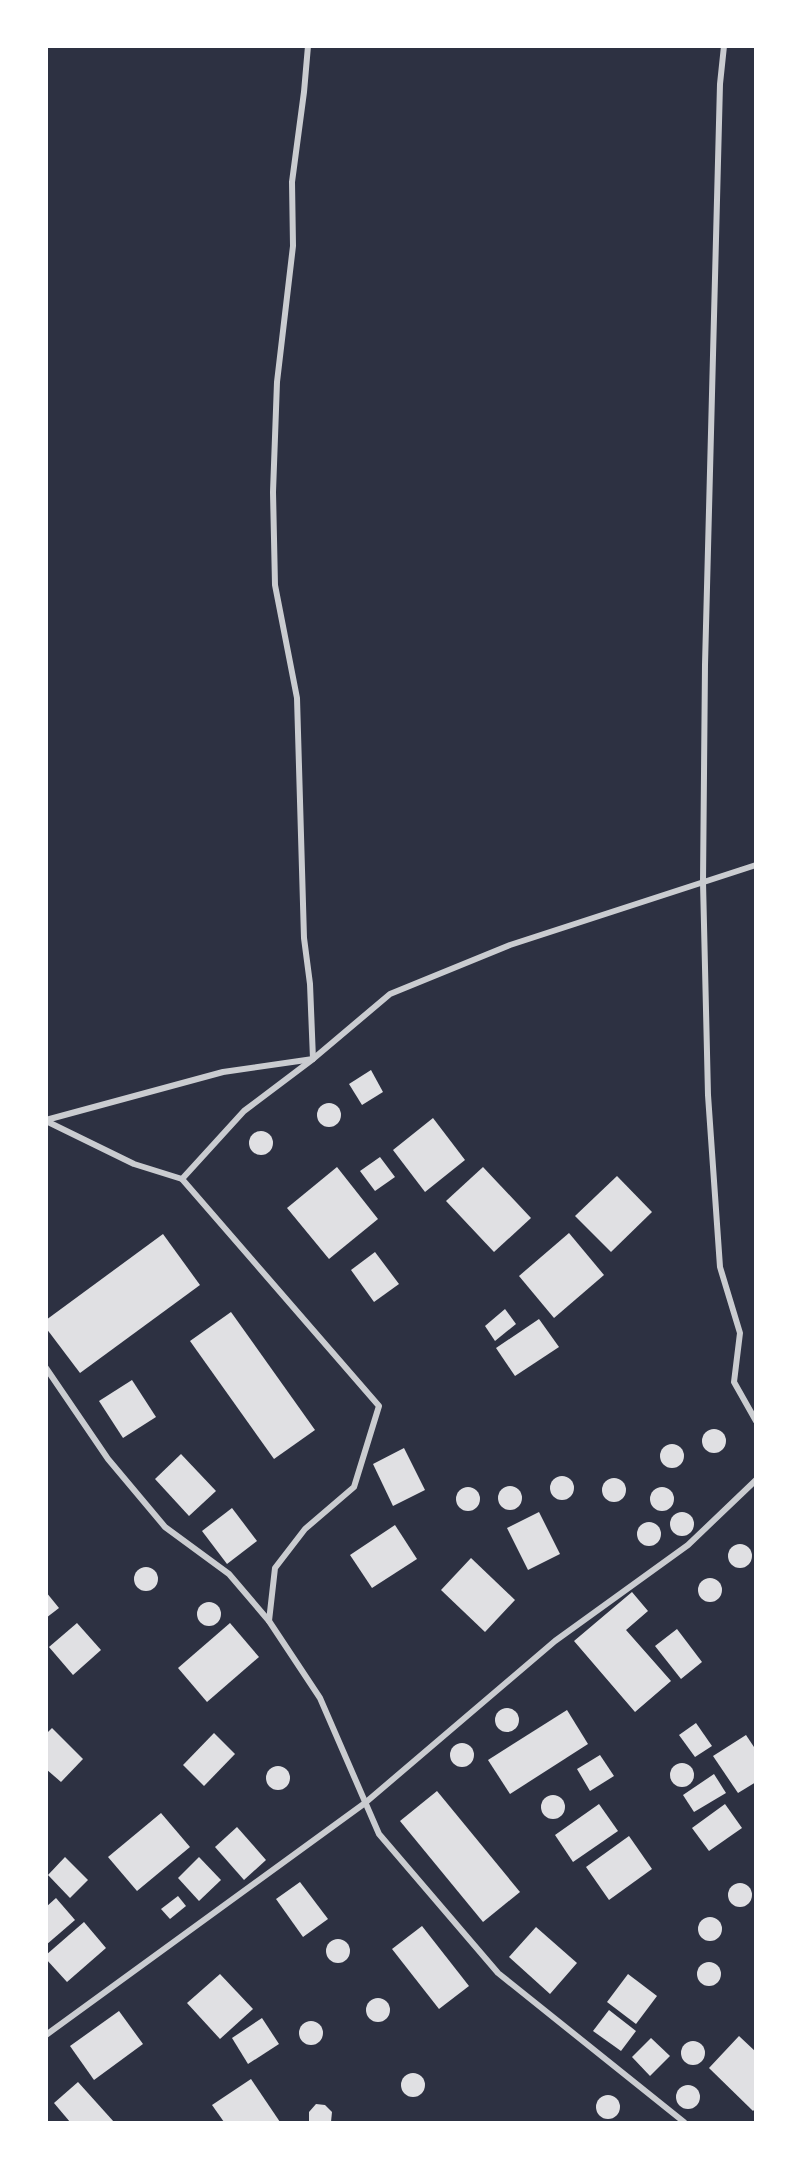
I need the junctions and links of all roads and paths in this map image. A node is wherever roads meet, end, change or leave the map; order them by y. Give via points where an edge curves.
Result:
1 (308, 46) edge
2 (723, 46) edge
3 (756, 865) edge
4 (703, 882) junction
5 (313, 1059) junction
6 (46, 1121) edge
7 (182, 1179) junction
8 (46, 1368) edge
9 (756, 1421) edge
10 (756, 1480) edge
11 (269, 1621) junction
12 (365, 1803) junction
13 (46, 2034) edge
14 (684, 2122) edge

1 - 5 street via 292,182 293,246 277,382 273,492 275,585 297,698 304,938
2 - 4 street via 705,665
3 - 4 street
4 - 5 street via 510,945 390,994
4 - 9 street via 708,1095 720,1267 740,1332 734,1382
5 - 6 street via 223,1072
5 - 7 street via 244,1111
6 - 7 street via 134,1164
7 - 11 street via 379,1407 354,1487 305,1529 275,1568
8 - 11 street via 108,1459 165,1527 229,1574
10 - 12 street via 688,1545 555,1641
11 - 12 street via 320,1698
12 - 13 street
12 - 14 street via 379,1834 498,1972

